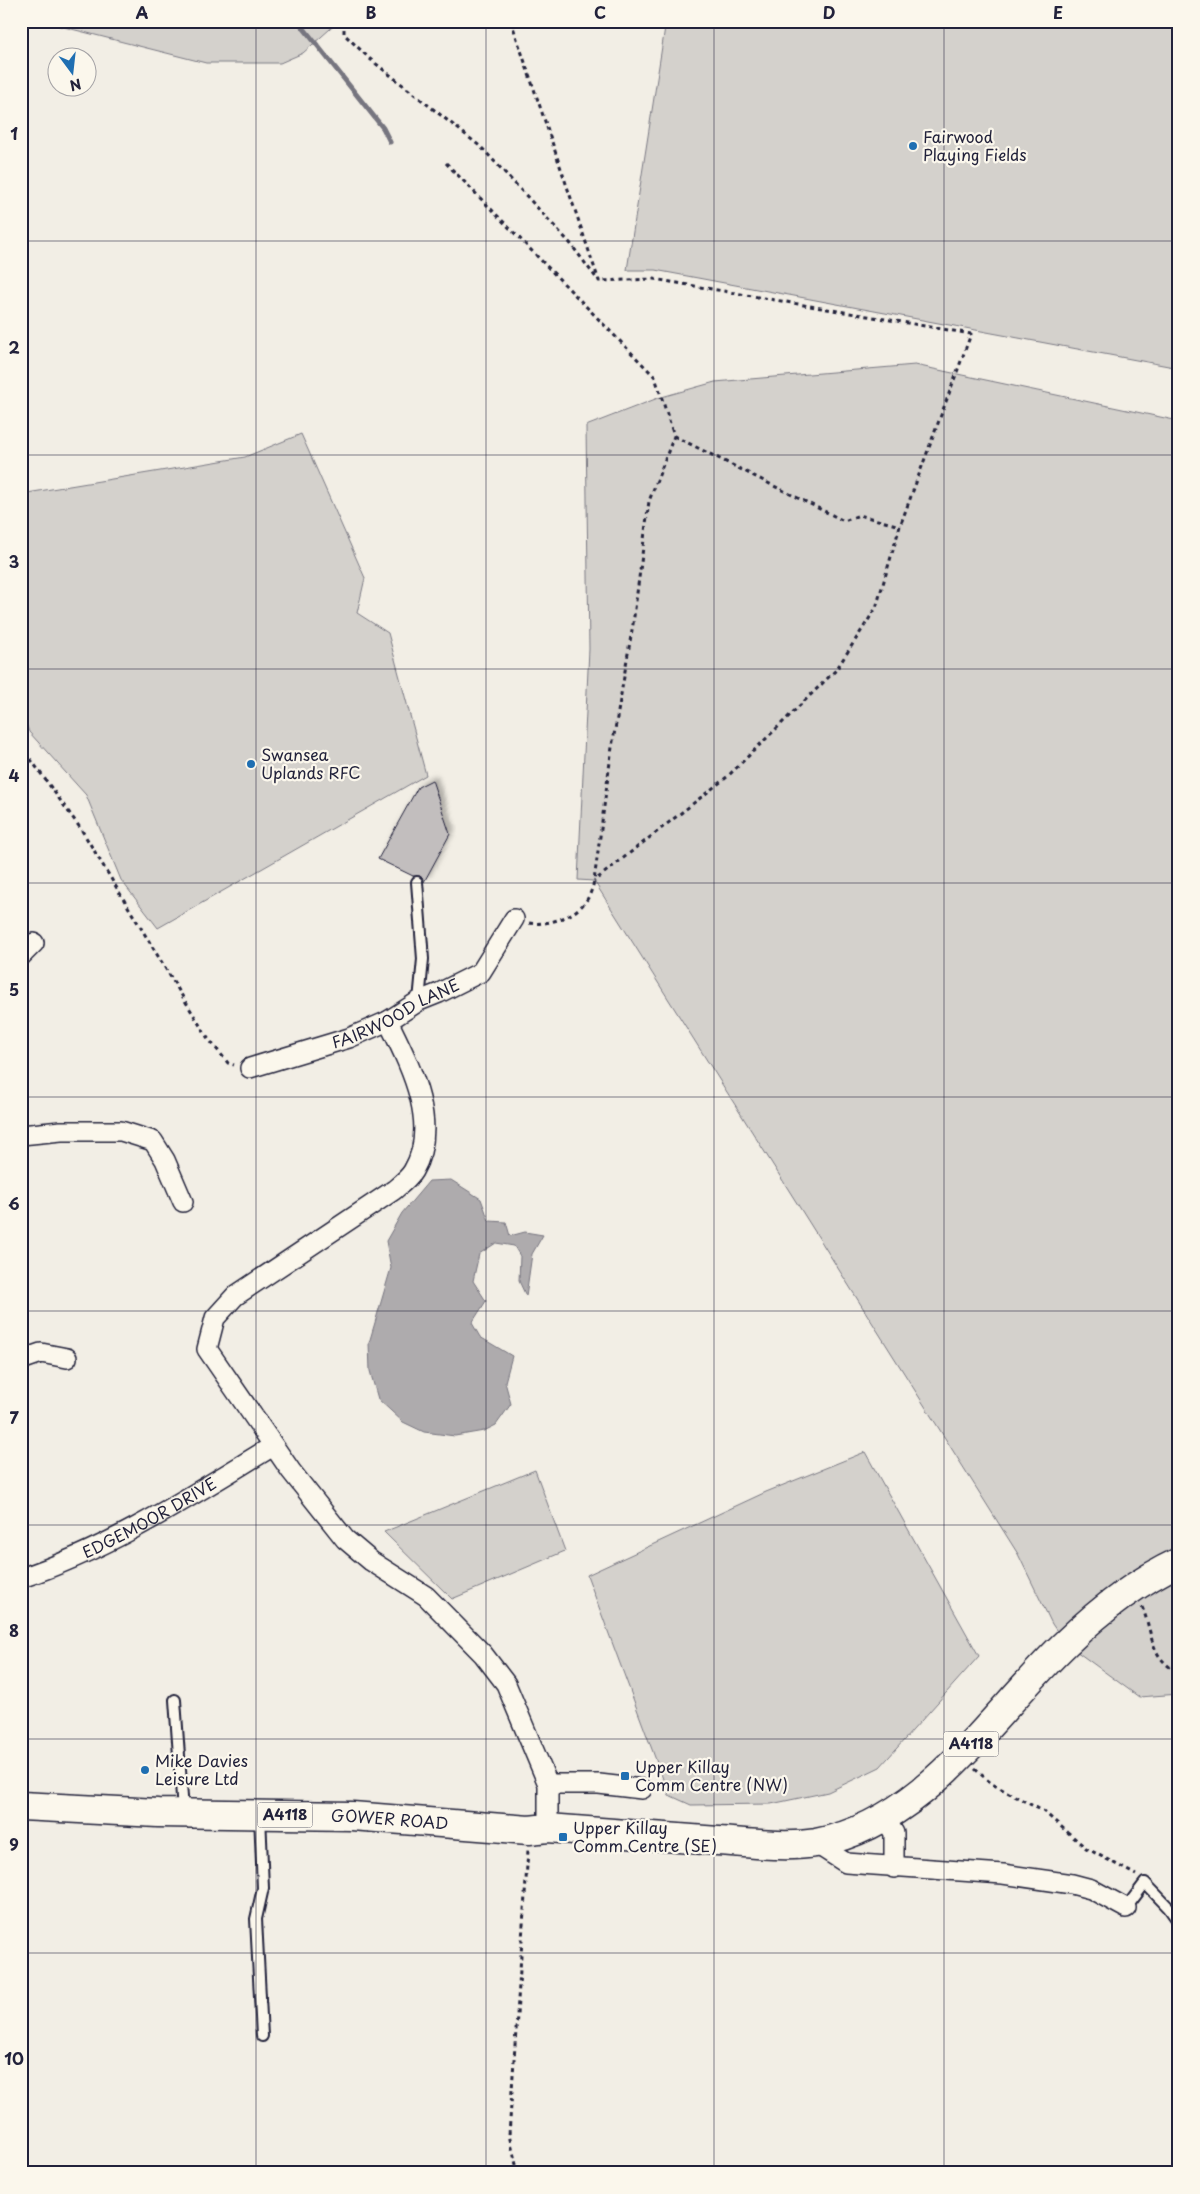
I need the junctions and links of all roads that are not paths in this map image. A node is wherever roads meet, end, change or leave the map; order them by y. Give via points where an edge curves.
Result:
1 (417, 882) dead end
2 (514, 919) road end
3 (419, 1001) junction
4 (388, 1021) junction
5 (250, 1068) road end
6 (21, 1135) edge
7 (183, 1202) dead end
8 (67, 1358) dead end
9 (21, 1360) edge
10 (273, 1446) junction
11 (1179, 1562) edge
12 (21, 1578) edge
13 (175, 1700) dead end
14 (548, 1784) junction
15 (642, 1789) dead end
16 (21, 1806) edge
17 (183, 1814) junction
18 (260, 1815) junction
19 (884, 1817) junction
20 (539, 1829) junction
21 (815, 1843) junction
22 (894, 1868) junction
23 (1126, 1908) joint
24 (1179, 1922) edge
25 (262, 2036) dead end

1 - 3 lane via 423,959
2 - 3 street, FAIRWOOD LANE via 481,972
3 - 4 street, FAIRWOOD LANE
4 - 5 street, FAIRWOOD LANE via 349,1038
4 - 10 street via 409,1063 422,1106 422,1144 413,1171 394,1190 235,1296 215,1318 207,1349
6 - 7 street via 121,1131 154,1141
8 - 9 street via 41,1353
10 - 12 street, EDGEMOOR DRIVE via 153,1519 96,1548
10 - 14 street via 345,1539 426,1596 483,1654 506,1684
11 - 19 main road, A4118 via 1132,1587 1065,1643 938,1779
13 - 17 lane
14 - 15 street via 599,1784
14 - 20 street
16 - 17 main road, GOWER ROAD / A4118
17 - 18 main road, GOWER ROAD / A4118
18 - 20 main road, GOWER ROAD / A4118 via 352,1816
18 - 25 lane via 263,1888 256,1918
19 - 21 main road, A4118 via 850,1834
19 - 22 street via 894,1833
20 - 21 main road, A4118 via 771,1844
21 - 22 street via 846,1863
22 - 23 street via 1002,1874 1072,1884 1091,1889
23 - 24 lane via 1145,1883

